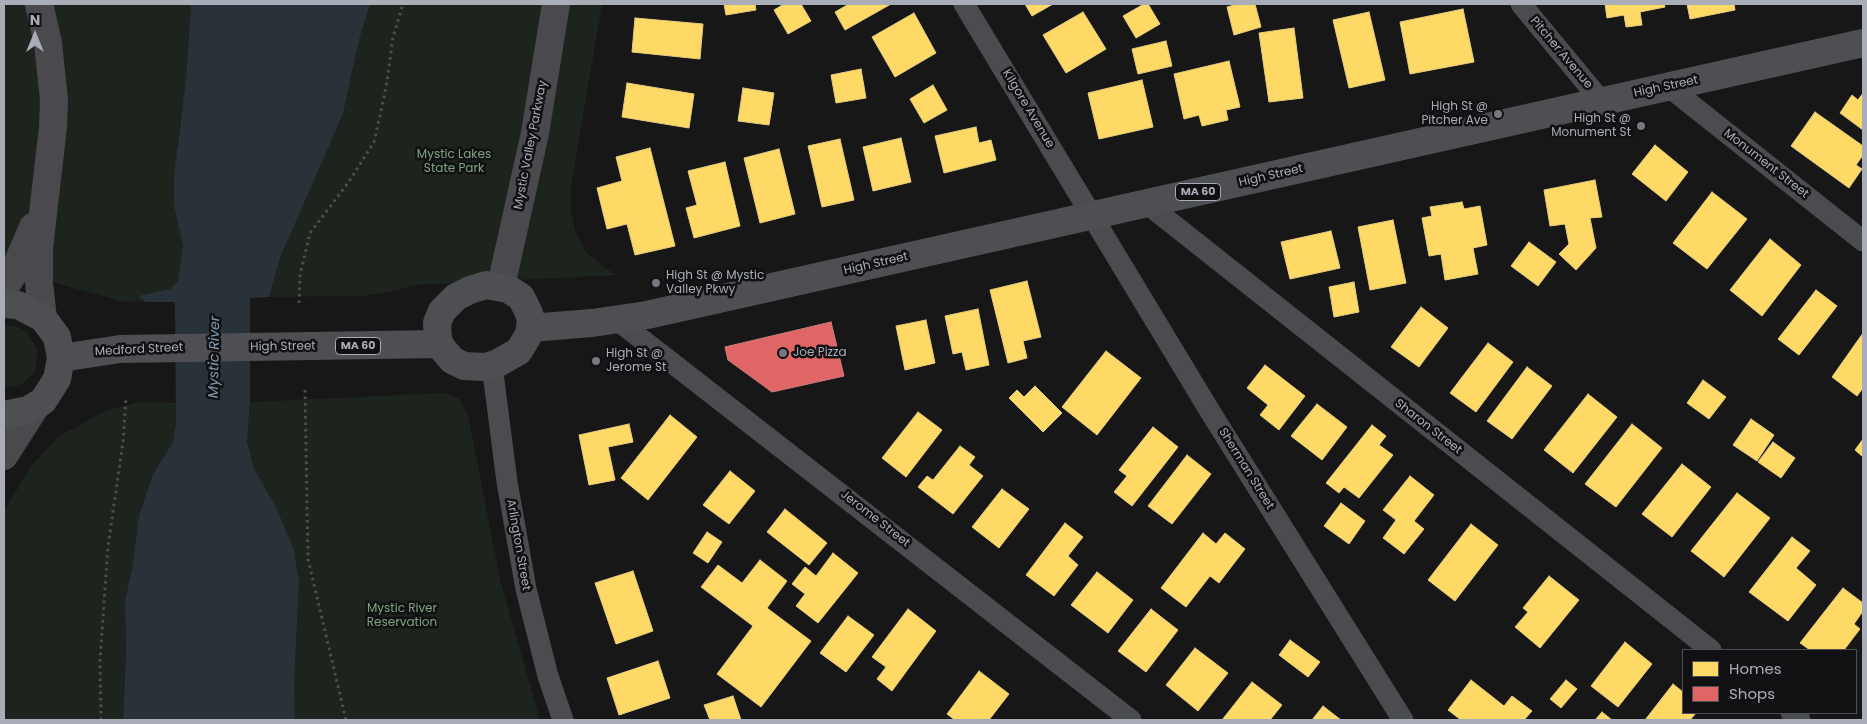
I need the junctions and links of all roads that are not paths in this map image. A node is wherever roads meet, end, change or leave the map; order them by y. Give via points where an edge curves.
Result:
1 (39, 4) edge
2 (556, 4) edge
3 (964, 4) edge
4 (1521, 4) edge
5 (1863, 43) edge
6 (1669, 87) junction
7 (1602, 102) junction
8 (43, 200) junction
9 (1146, 203) junction
10 (1092, 215) junction
11 (1863, 241) edge
12 (501, 286) junction
13 (4, 289) edge
14 (4, 304) edge
15 (43, 318) junction
16 (617, 320) junction
17 (530, 328) junction
18 (439, 344) junction
19 (217, 348) joint
20 (61, 358) junction
21 (492, 365) junction
22 (36, 406) junction
23 (4, 415) edge
24 (4, 456) edge
25 (1710, 649) edge
26 (563, 720) edge
27 (1131, 720) edge
28 (1403, 720) edge

1 - 8 main road via 48,43 54,100
2 - 12 main road, Mystic Valley Parkway via 534,133
3 - 10 street, Kilgore Avenue
4 - 7 street, Pitcher Avenue
5 - 6 main road, High Street / MA 60
6 - 7 main road, High Street / MA 60
6 - 11 street, Monument Street
7 - 9 main road, High Street / MA 60
8 - 13 main road
8 - 15 main road via 38,267
9 - 10 main road, High Street / MA 60
9 - 25 street, Sharon Street
10 - 16 main road, High Street / MA 60
10 - 28 street, Sherman Street via 1211,413
12 - 17 main road via 521,298 529,313
12 - 18 main road via 480,286 451,301 442,311 438,323
14 - 15 main road via 18,305
15 - 20 main road via 57,337
16 - 17 main road, High Street / MA 60
16 - 27 street, Jerome Street
17 - 21 main road via 519,351
18 - 19 main road, High Street / MA 60
18 - 21 main road via 452,360 464,366
19 - 20 main road, Medford Street / MA 60 via 120,349
20 - 22 main road via 53,389
21 - 26 street, Arlington Street via 526,588 548,676
22 - 23 main road
22 - 24 main road

